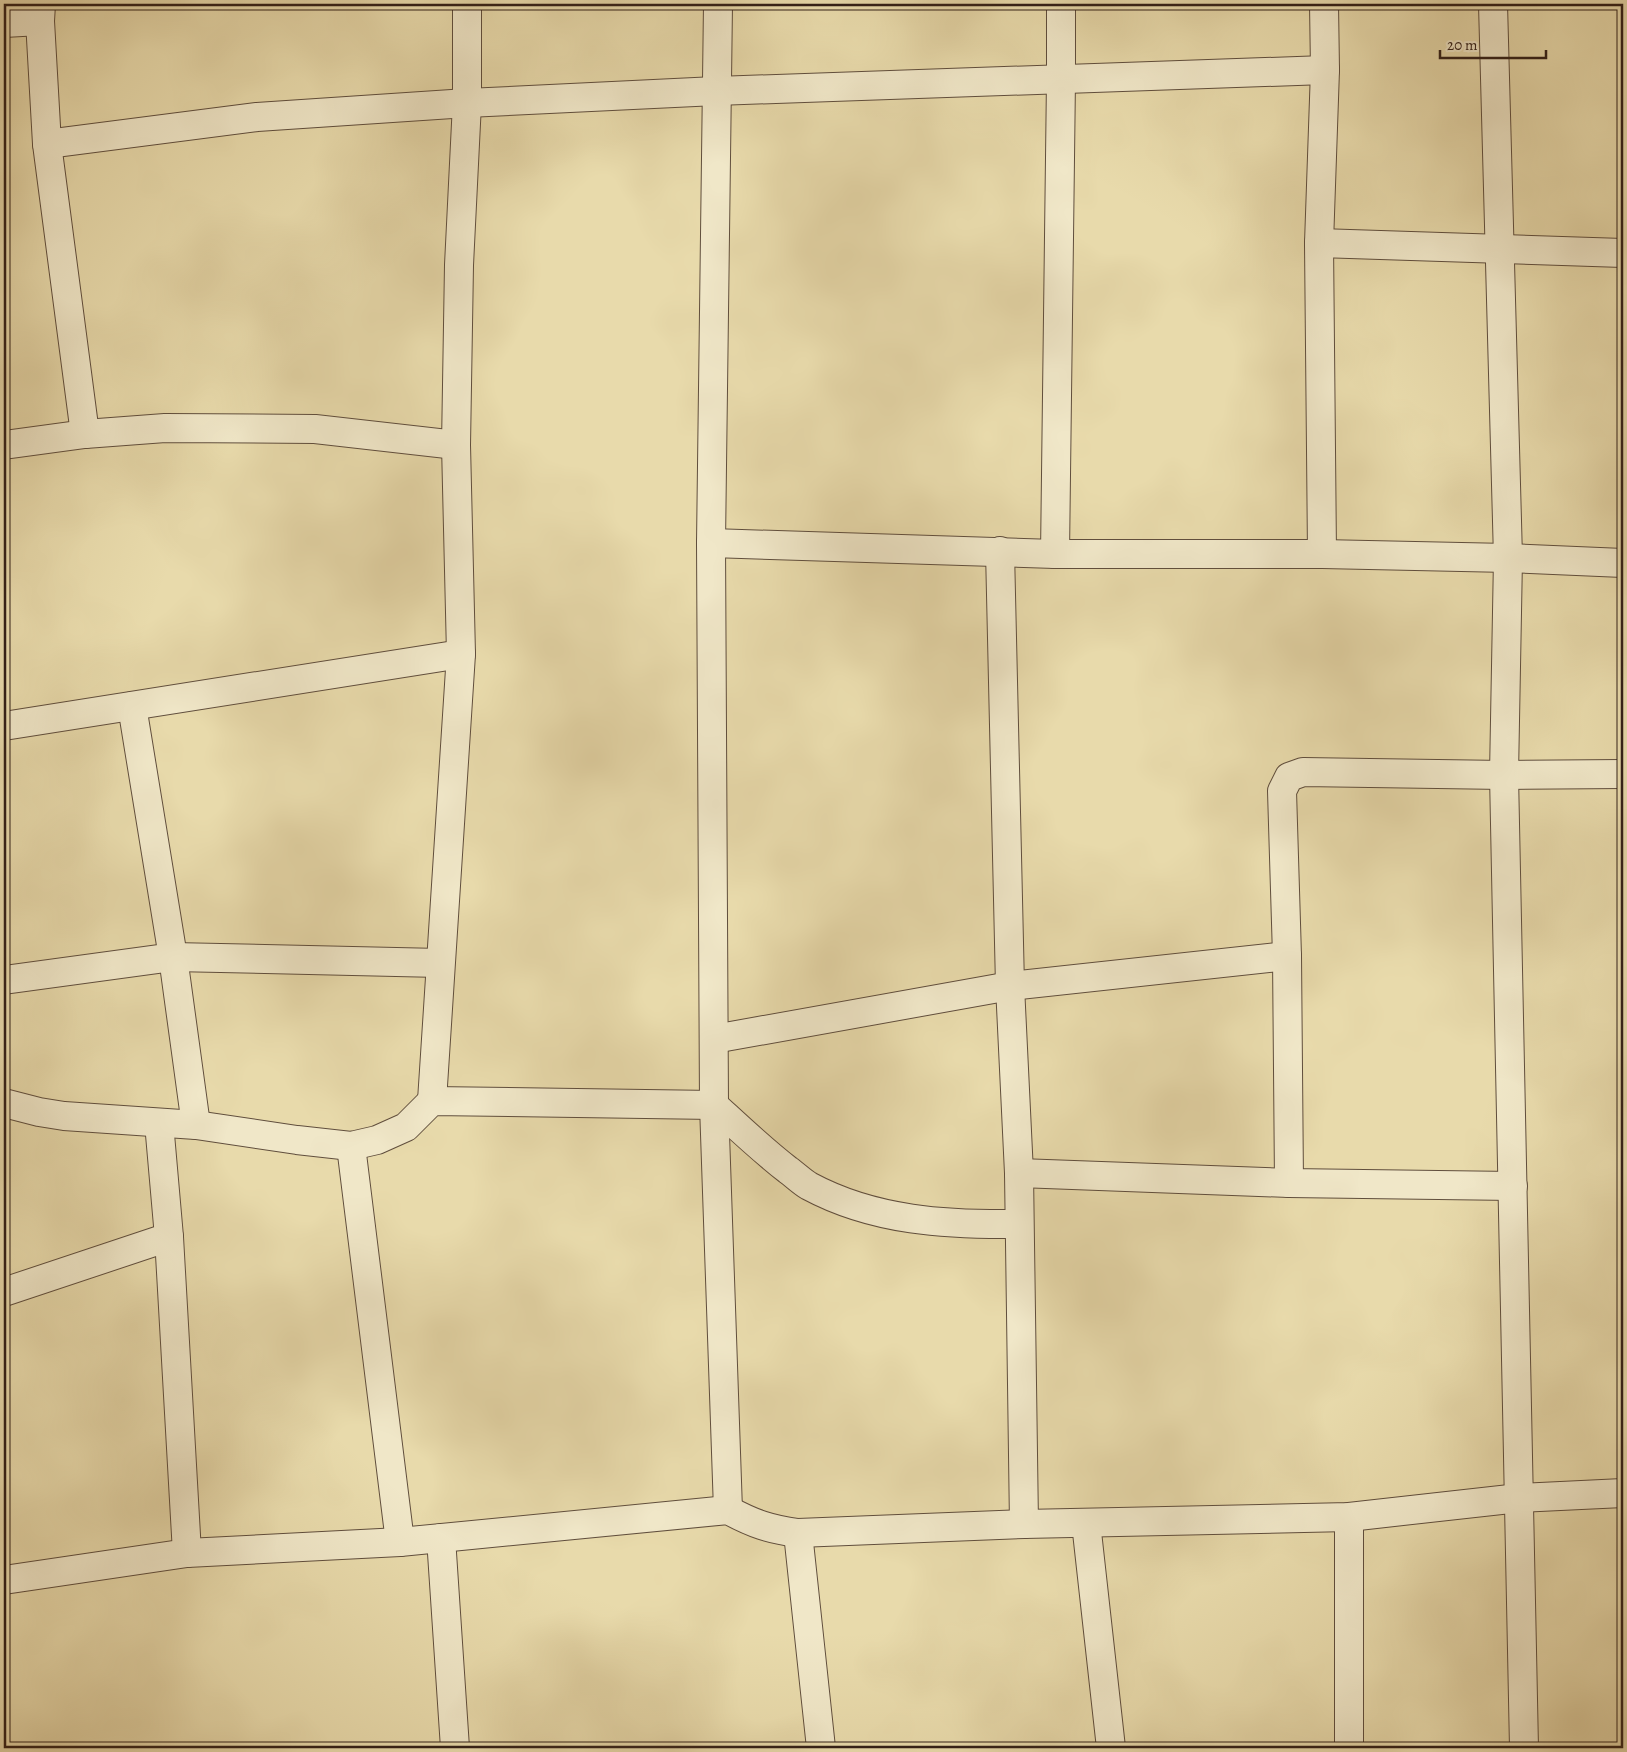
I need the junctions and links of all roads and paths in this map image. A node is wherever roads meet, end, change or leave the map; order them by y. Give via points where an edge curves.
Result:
1 (467, 4) edge
2 (718, 4) edge
3 (1061, 4) edge
4 (1324, 4) edge
5 (1493, 4) edge
6 (40, 12) edge
7 (4, 23) edge
8 (1325, 70) junction
9 (1062, 79) junction
10 (716, 91) junction
11 (467, 104) junction
12 (47, 144) junction
13 (1319, 242) junction
14 (1501, 250) junction
15 (1623, 253) edge
16 (85, 434) junction
17 (4, 445) edge
18 (456, 445) junction
19 (711, 543) junction
20 (1000, 551) junction
21 (1055, 554) junction
22 (1322, 554) junction
23 (1508, 558) junction
24 (1623, 564) edge
25 (461, 654) junction
26 (132, 706) junction
27 (4, 726) edge
28 (1623, 774) edge
29 (1504, 775) junction
30 (1287, 956) junction
31 (173, 957) junction
32 (440, 963) junction
33 (4, 980) edge
34 (1010, 986) junction
35 (714, 1039) junction
36 (432, 1102) junction
37 (4, 1103) edge
38 (714, 1105) junction
39 (159, 1123) junction
40 (196, 1125) junction
41 (351, 1146) junction
42 (1019, 1172) junction
43 (1289, 1183) junction
44 (1513, 1186) junction
45 (1019, 1224) junction
46 (169, 1237) junction
47 (4, 1292) edge
48 (1623, 1493) edge
49 (1519, 1498) junction
50 (728, 1510) junction
51 (1349, 1517) junction
52 (1086, 1523) junction
53 (1024, 1524) junction
54 (798, 1533) junction
55 (441, 1538) junction
56 (400, 1542) junction
57 (187, 1553) junction
58 (4, 1580) edge
59 (455, 1748) edge
60 (821, 1748) edge
61 (1111, 1748) edge
62 (1349, 1748) edge
63 (1524, 1748) edge

1 - 11 street
2 - 10 street
3 - 9 street
4 - 8 street
5 - 14 street
6 - 7 street
6 - 12 street
8 - 9 street
8 - 13 street
9 - 10 street
9 - 21 street
10 - 11 street
10 - 19 street
11 - 12 street via 257,117
11 - 18 street via 459,265
12 - 16 street
13 - 14 street
13 - 22 street
14 - 15 street
14 - 23 street
16 - 17 street
16 - 18 street via 165,428 315,429
18 - 25 street
19 - 20 street
19 - 35 street
20 - 21 street
20 - 34 street
21 - 22 street
22 - 23 street
23 - 24 street
23 - 29 street
25 - 26 street
25 - 32 street
26 - 27 street
26 - 31 street
28 - 29 street
29 - 30 street via 1303,772 1290,776 1282,791
29 - 44 street
30 - 34 street
30 - 43 street
31 - 32 street
31 - 33 street
31 - 40 street
32 - 36 street
34 - 35 street
34 - 42 street
35 - 38 street
36 - 38 street
36 - 41 street via 406,1127 377,1140
37 - 39 street via 64,1116
38 - 45 street via 770,1157 808,1185 856,1207 925,1221 968,1225
38 - 50 street
39 - 40 street
39 - 46 street
40 - 41 street
41 - 56 street
42 - 43 street
42 - 45 street
43 - 44 street
44 - 49 street
45 - 53 street
46 - 47 street
46 - 57 street
48 - 49 street
49 - 51 street
49 - 63 street
50 - 54 street via 770,1529
50 - 55 street
51 - 52 street
51 - 62 street
52 - 53 street
52 - 61 street
53 - 54 street
54 - 60 street
55 - 56 street
55 - 59 street
56 - 57 street
57 - 58 street

